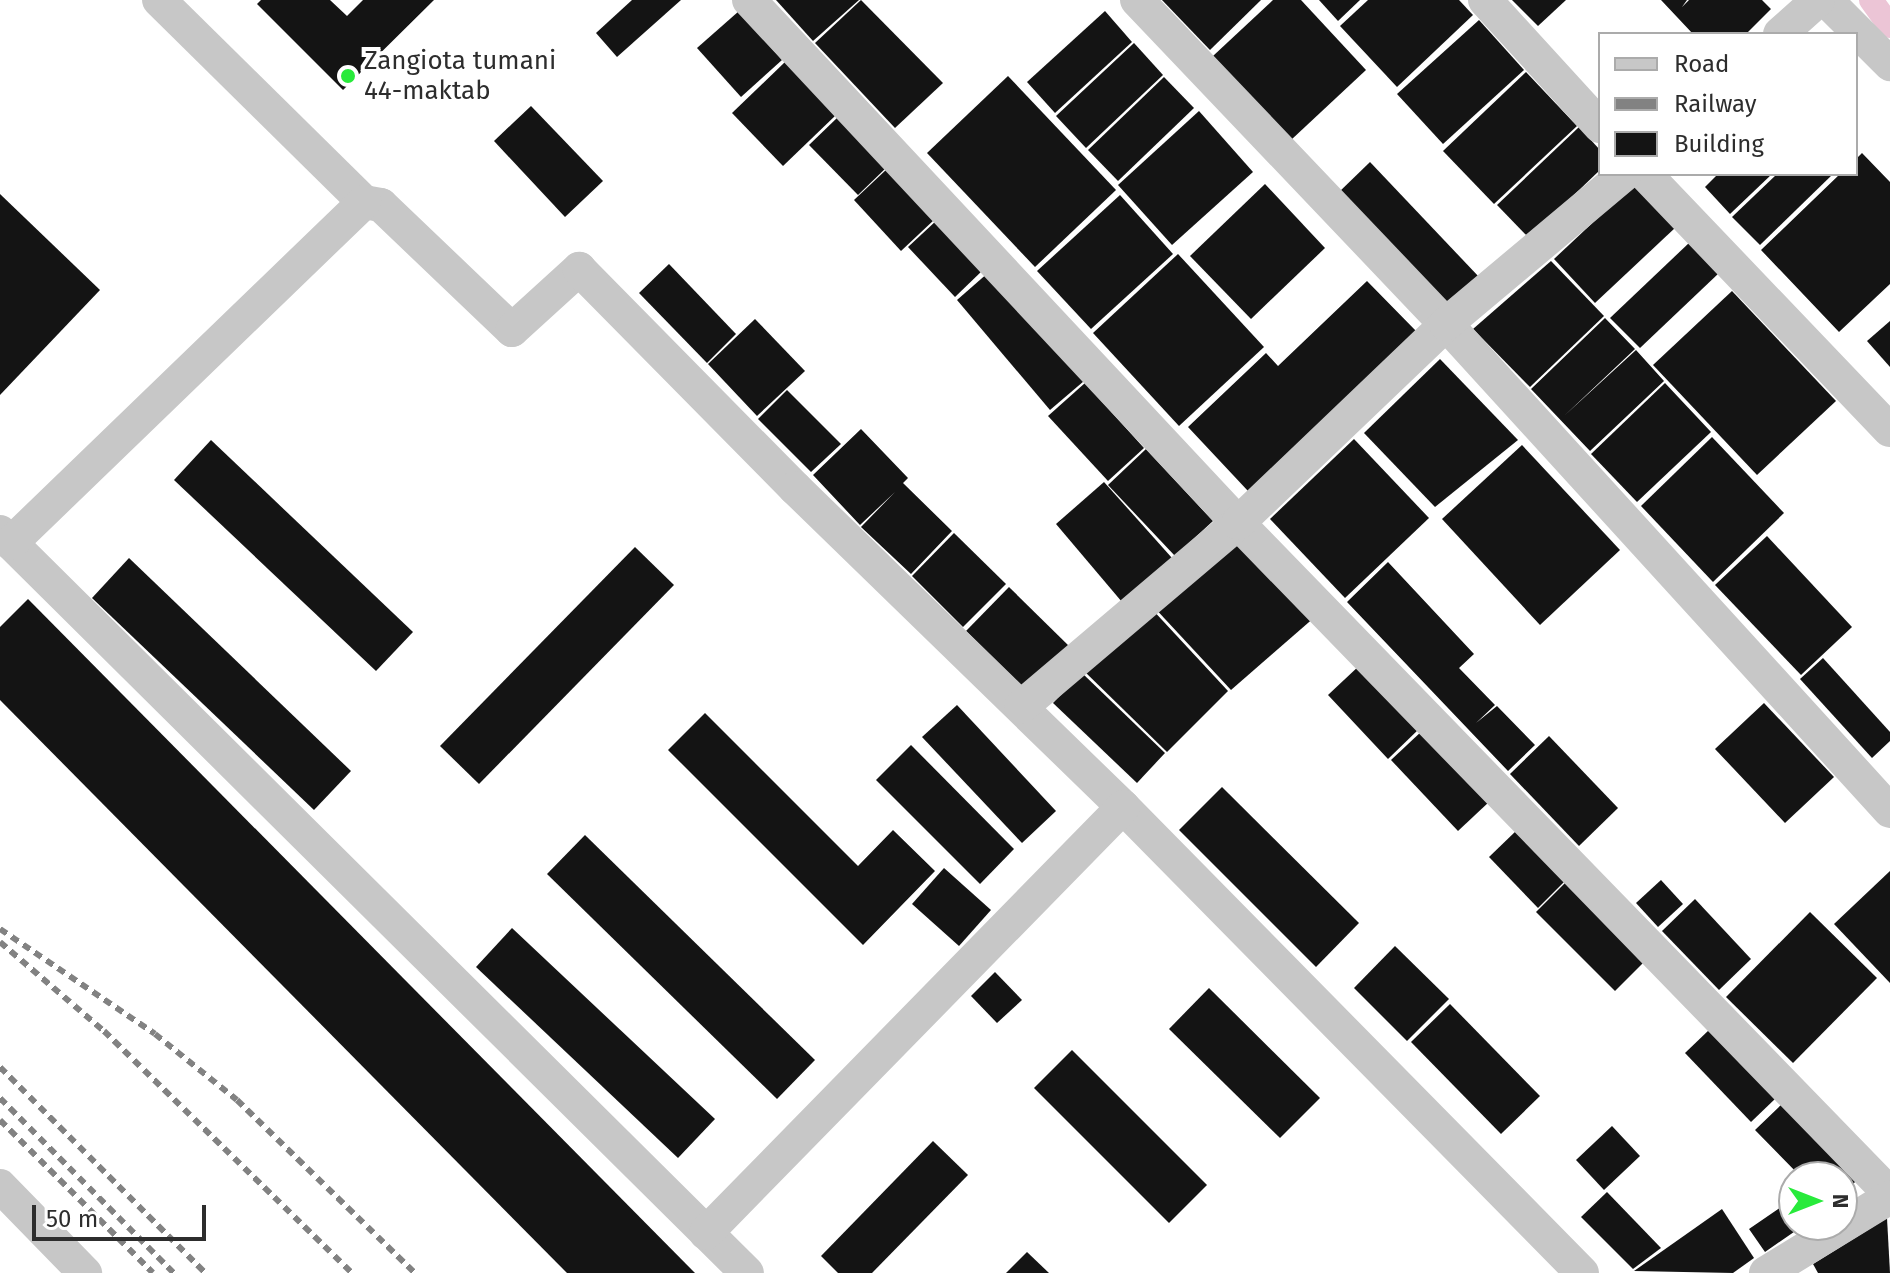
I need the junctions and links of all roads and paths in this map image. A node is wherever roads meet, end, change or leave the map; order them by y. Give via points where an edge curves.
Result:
1 (159, 0) edge
2 (749, 0) edge
3 (1137, 0) edge
4 (1485, 0) edge
5 (1818, 0) edge
6 (1826, 0) edge
7 (1782, 32) edge
8 (1890, 64) edge
9 (1598, 124) edge
10 (1623, 176) edge
11 (1647, 176) edge
12 (364, 202) junction
13 (1446, 324) junction
14 (1890, 430) edge
15 (1238, 523) junction
16 (5, 538) edge
17 (1021, 707) junction
18 (1123, 807) junction
19 (1890, 811) edge
20 (0, 1186) edge
21 (1890, 1196) edge
22 (706, 1233) junction
23 (85, 1273) edge
24 (747, 1273) edge
25 (1582, 1273) edge
26 (1766, 1273) edge

1 - 12 street
2 - 15 street
3 - 13 street
4 - 9 street
5 - 7 street
6 - 8 street
10 - 13 street
11 - 14 street
12 - 16 street
12 - 17 street via 381,205 512,330 579,269
13 - 15 street
13 - 19 street
15 - 17 street
15 - 21 street
16 - 22 street
17 - 18 street
18 - 22 street
18 - 25 street
20 - 23 street
21 - 26 street
22 - 24 street

